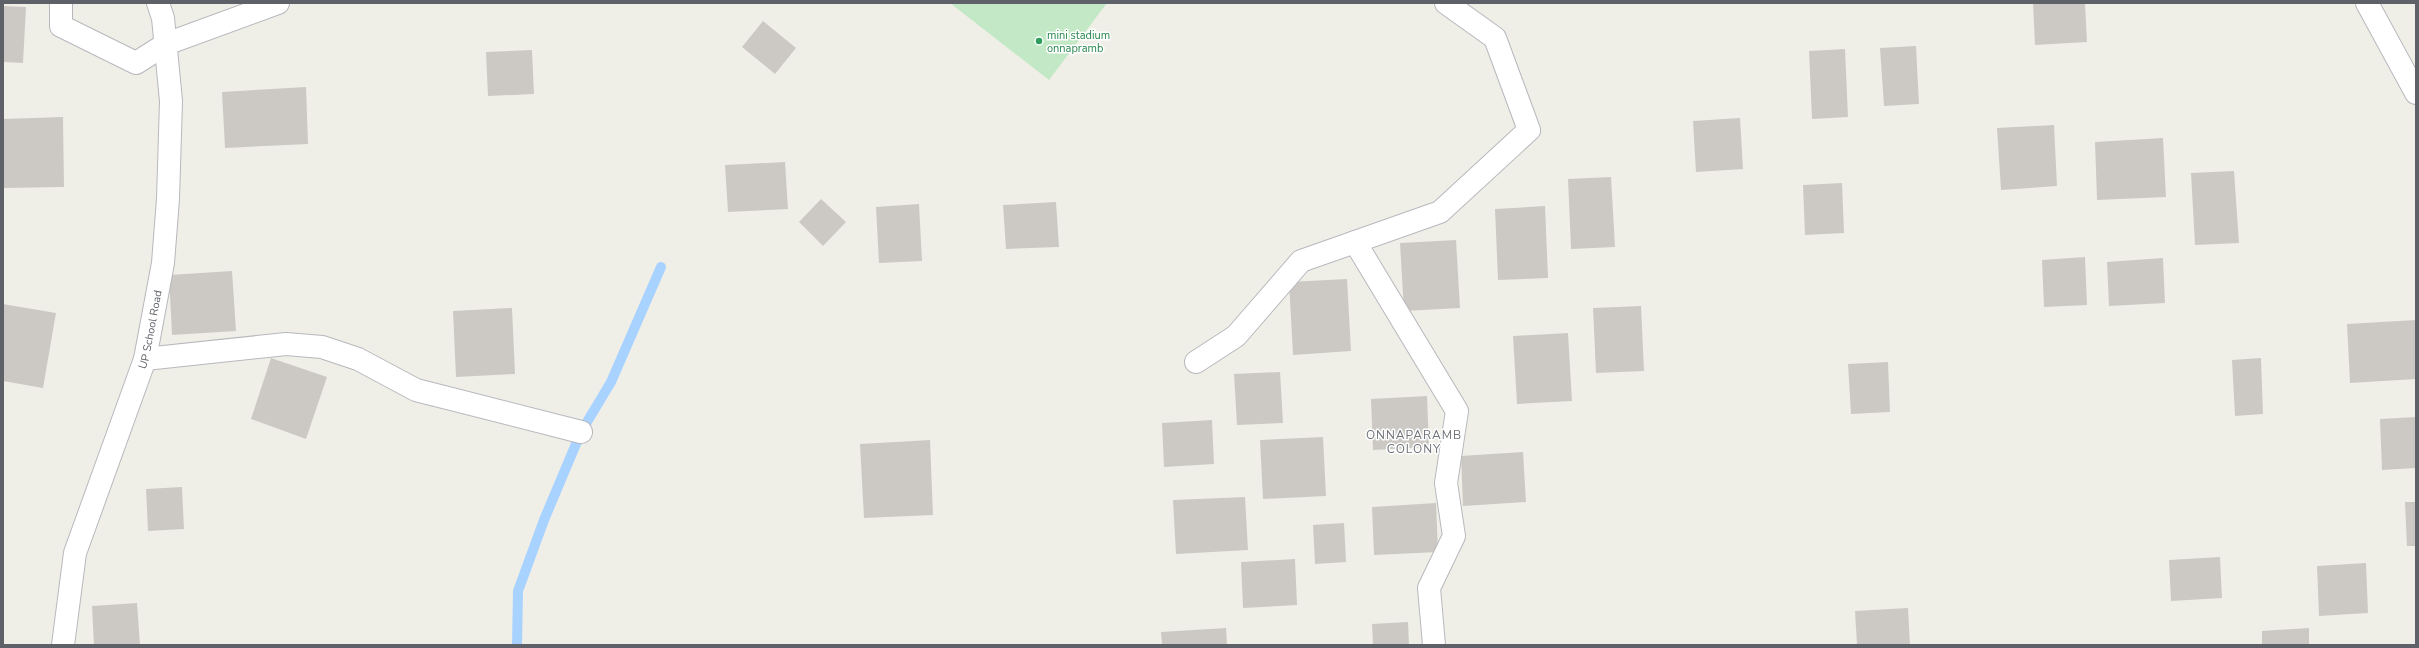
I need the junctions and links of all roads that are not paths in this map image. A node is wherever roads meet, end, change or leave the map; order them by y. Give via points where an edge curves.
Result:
1 (61, 3) edge
2 (158, 3) edge
3 (278, 3) edge
4 (1446, 3) edge
5 (2367, 3) edge
6 (166, 44) junction
7 (2416, 93) edge
8 (1355, 242) junction
9 (145, 359) junction
10 (1196, 362) dead end
11 (581, 432) dead end
12 (63, 645) edge
13 (1434, 645) edge

1 - 6 street via 61,26 136,63
2 - 6 street, UP School Road via 163,18
3 - 6 street
4 - 8 street via 1495,38 1529,130 1440,212
5 - 7 street
6 - 9 street, UP School Road via 171,101 168,199 163,263
8 - 10 street via 1301,261 1236,336
8 - 13 street via 1458,411 1446,483 1454,536 1429,588
9 - 11 street via 286,344 322,347 358,359 416,390
9 - 12 street, UP School Road via 75,553

